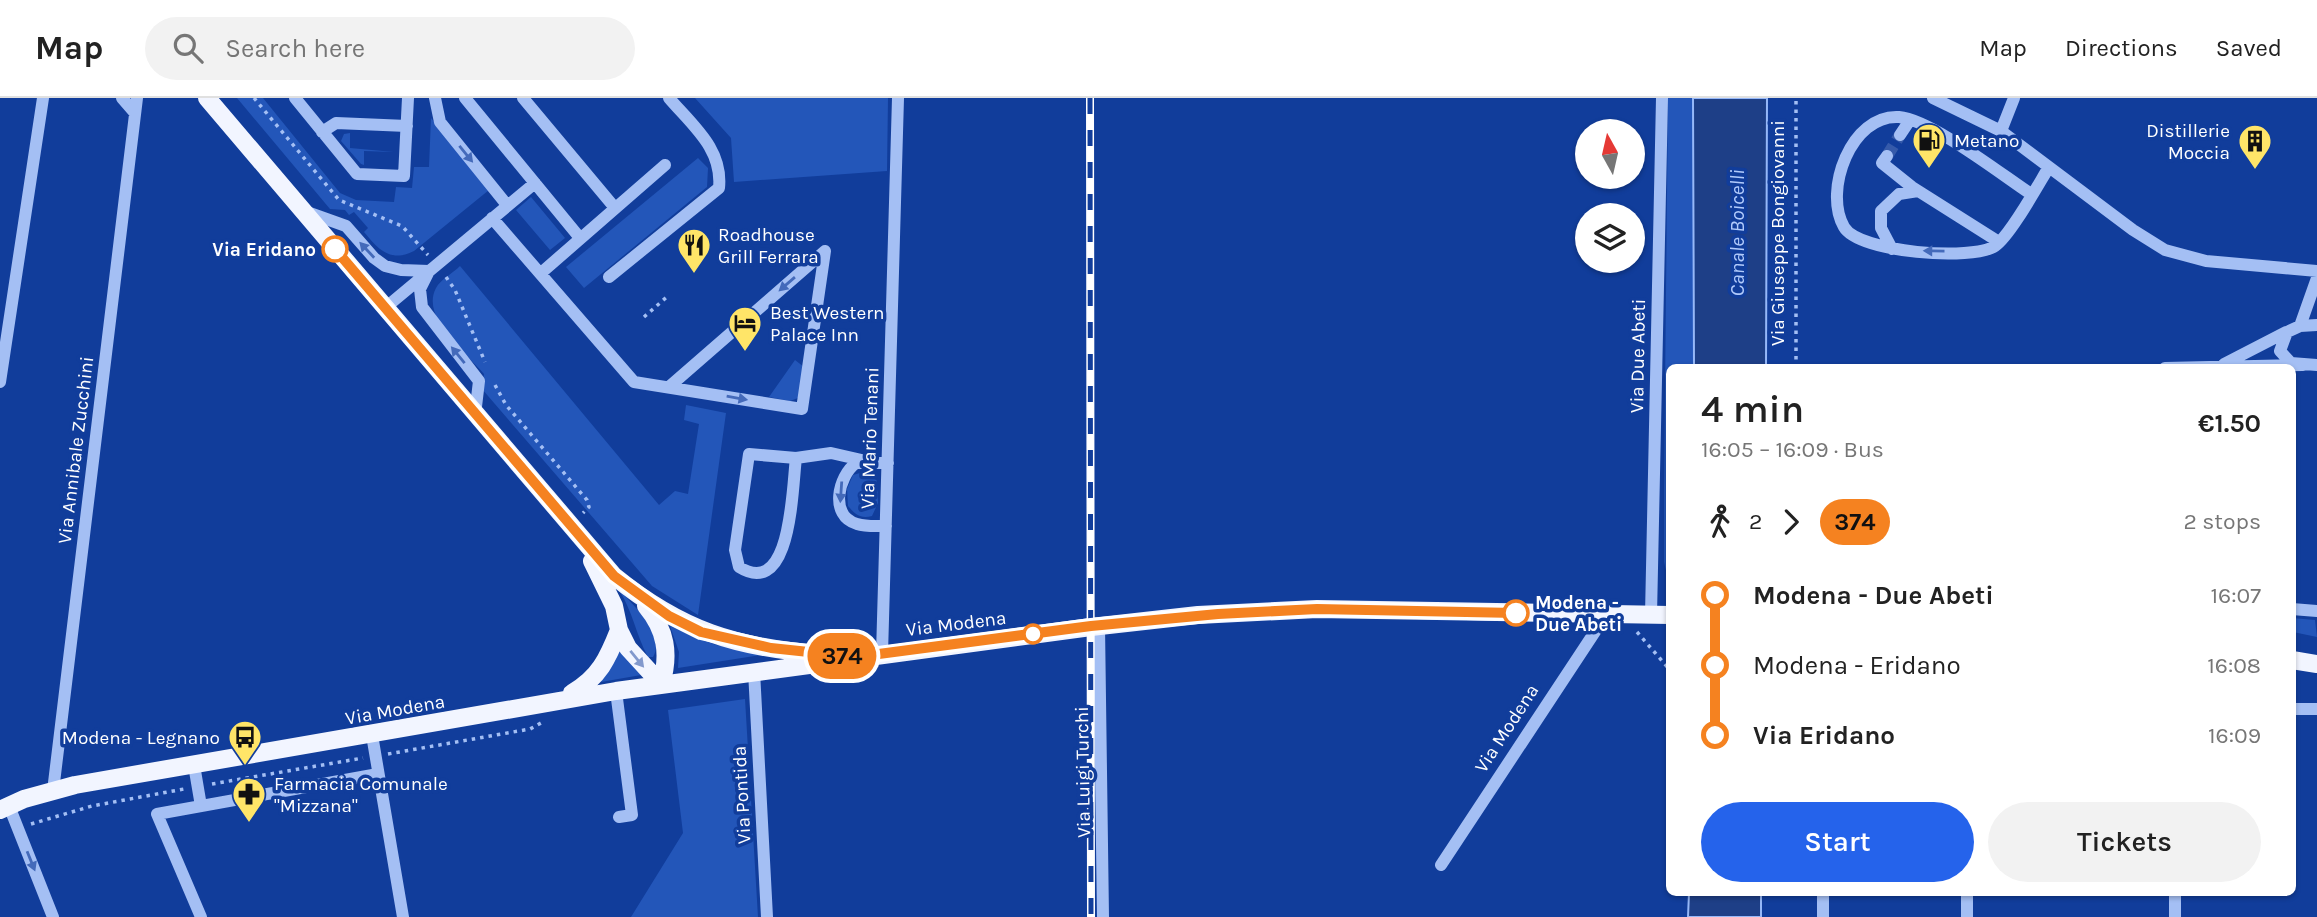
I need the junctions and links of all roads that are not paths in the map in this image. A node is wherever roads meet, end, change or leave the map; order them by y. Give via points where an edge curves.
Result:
1 (43, 98) edge
2 (122, 98) edge
3 (137, 98) edge
4 (207, 98) edge
5 (295, 98) edge
6 (408, 98) edge
7 (435, 98) edge
8 (465, 98) edge
9 (523, 98) edge
10 (669, 98) edge
11 (898, 98) edge
12 (1662, 98) edge
13 (1933, 98) edge
14 (2014, 98) edge
15 (135, 113) junction
16 (1910, 120) junction
17 (407, 126) junction
18 (2001, 131) junction
19 (322, 132) junction
20 (1900, 135) tunnel mouth
21 (1887, 156) dead end
22 (665, 165) dead end
23 (2049, 167) junction
24 (535, 183) junction
25 (1918, 191) junction
26 (2031, 194) junction
27 (507, 205) junction
28 (615, 208) junction
29 (302, 210) junction
30 (492, 218) junction
31 (580, 238) junction
32 (1999, 242) junction
33 (1892, 249) junction
34 (429, 271) junction
35 (2317, 271) edge
36 (541, 273) junction
37 (609, 277) dead end
38 (2317, 278) edge
39 (384, 308) junction
40 (2317, 325) edge
41 (2300, 326) junction
42 (2287, 332) junction
43 (2224, 364) edge
44 (2296, 365) edge
45 (2302, 365) junction
46 (2317, 365) edge
47 (0, 382) edge
48 (670, 386) junction
49 (475, 415) junction
50 (796, 458) junction
51 (866, 461) junction
52 (888, 463) junction
53 (886, 526) junction
54 (584, 545) junction
55 (638, 596) junction
56 (2296, 609) edge
57 (2317, 611) edge
58 (1606, 615) junction
59 (1651, 615) junction
60 (1666, 615) edge
61 (1099, 626) junction
62 (619, 630) junction
63 (883, 654) junction
64 (856, 657) junction
65 (2296, 661) edge
66 (2317, 664) edge
67 (754, 671) junction
68 (661, 684) junction
69 (616, 691) junction
70 (560, 699) junction
71 (2296, 709) edge
72 (2317, 709) edge
73 (372, 735) junction
74 (194, 765) junction
75 (378, 774) junction
76 (53, 791) junction
77 (201, 806) junction
78 (5, 808) edge
79 (619, 817) dead end
80 (1441, 865) dead end
81 (1823, 896) edge
82 (1967, 896) edge
83 (2175, 896) edge
84 (53, 917) edge
85 (201, 917) edge
86 (403, 917) edge
87 (767, 917) edge
88 (1103, 917) edge
89 (1822, 917) edge
90 (1967, 917) edge
91 (2175, 917) edge

1 - 47 street
2 - 15 street
3 - 15 street, Via Annibale Zucchini
4 - 29 main road
5 - 19 street
6 - 17 street
7 -> 27 street via 440,122
8 - 24 street
9 - 28 street
10 - 37 street via 715,151 721,169 719,188
11 - 52 street, Via Mario Tenani
12 - 59 street, Via Due Abeti
13 - 18 street
14 - 18 street
15 - 76 street, Via Annibale Zucchini
16 - 20 street
16 - 26 street
16 - 33 street via 1891,118 1872,125 1854,141 1840,172 1844,227 1865,244
17 - 19 street via 336,123
17 - 19 street via 404,176 357,174
18 - 23 street
21 - 25 street via 1882,163
22 - 28 street
23 - 26 street
23 - 35 street via 2165,250 2206,261
24 - 27 street
24 - 31 street
25 - 32 street
25 - 33 street via 1899,194 1881,211 1881,228
26 - 32 street
27 - 30 street
28 - 31 street
34 -> 29 street via 385,265 346,226
29 - 39 main road
30 - 34 street
30 - 36 street
31 - 36 street
32 -> 33 street via 1973,252
34 - 39 street
49 -> 34 street via 479,381 426,315 420,300
36 - 48 street via 634,382
38 - 41 street
39 - 49 main road
40 - 41 street
41 - 42 street
42 - 43 street
42 - 45 street via 2281,341 2283,357
44 - 45 street
45 - 46 street
48 -> 48 street via 802,409 825,251 743,323
49 - 54 main road
50 - 50 street via 750,454 735,550 738,567 746,571 754,574 774,568 783,550
50 - 51 street via 831,453
51 - 52 street
51 -> 53 street via 843,474 840,507 843,515 857,524
52 - 53 street, Via Mario Tenani
53 - 63 street, Via Mario Tenani
54 - 55 main road
54 - 62 main road via 614,606
55 - 64 main road via 712,635 798,653
55 - 68 main road via 659,621 666,641
56 - 57 street
58 - 59 main road, Via Modena
58 - 61 main road, Via Modena via 1307,609
58 - 80 street, Via Modena
59 - 60 main road, Via Modena
61 - 63 main road, Via Modena
61 - 88 street, Via Luigi Turchi
62 -> 68 main road via 642,666
62 - 70 main road via 607,660 591,682
63 - 64 main road, Via Modena
64 - 67 main road, Via Modena
65 - 66 main road
67 - 68 main road, Via Modena
67 - 87 street, Via Pontida
68 - 69 main road, Via Modena
69 - 70 main road, Via Modena
69 - 79 street via 632,815
70 - 73 main road, Via Modena
71 - 72 street
73 - 74 main road, Via Modena
73 - 75 street
74 - 76 main road, Via Modena
74 - 77 street
75 - 77 street
75 - 86 street
76 - 78 main road, Via Modena
77 - 85 street via 157,814
78 -> 84 street via 18,828
81 - 89 street
82 - 90 street
83 - 91 street

